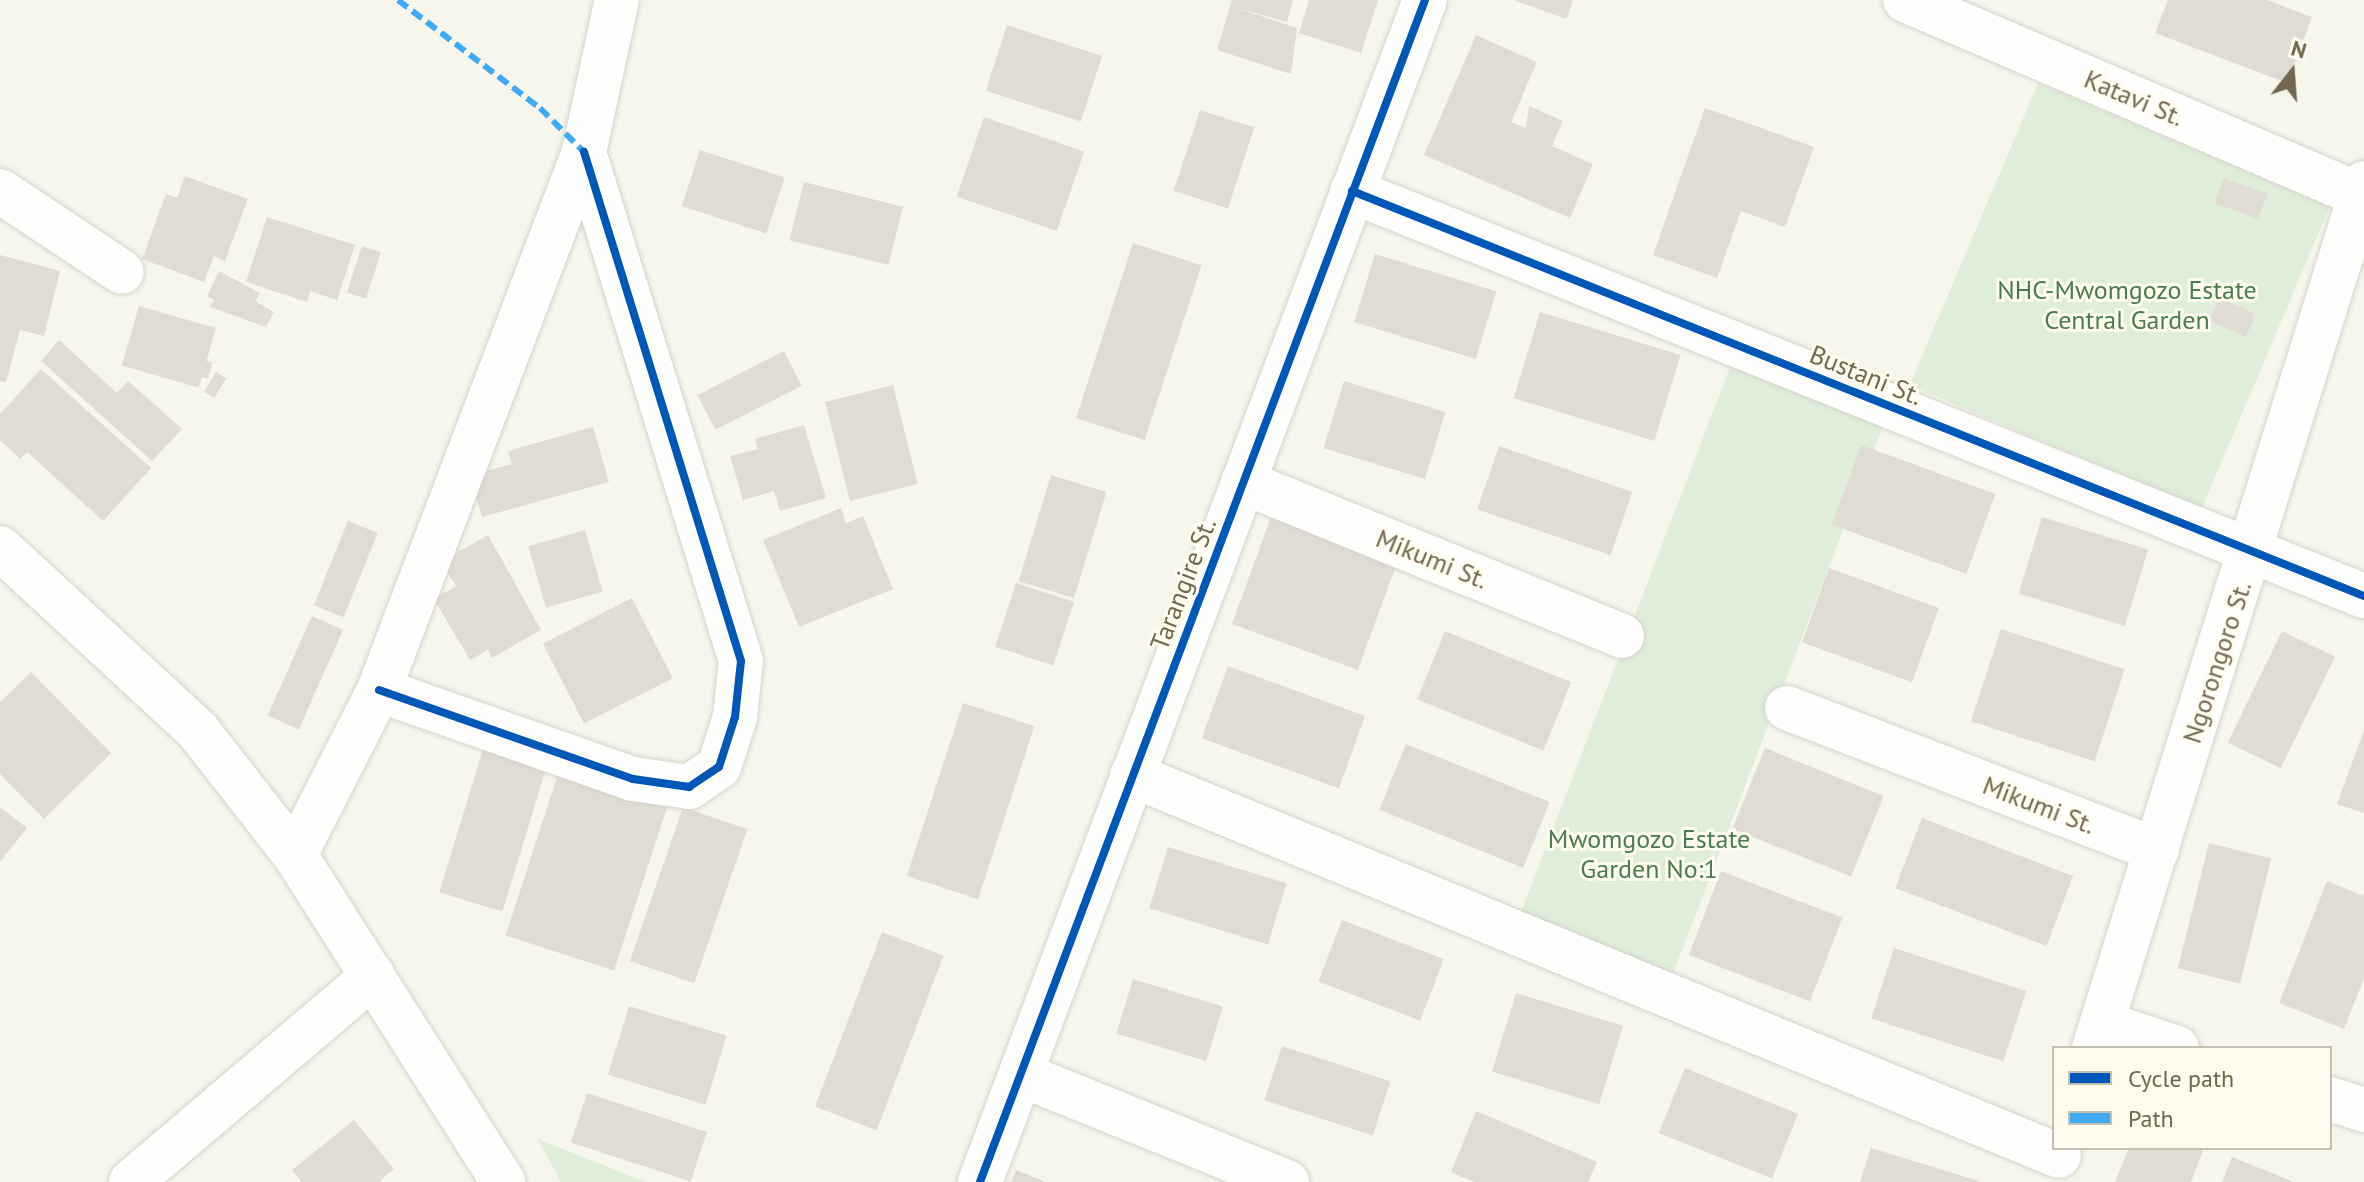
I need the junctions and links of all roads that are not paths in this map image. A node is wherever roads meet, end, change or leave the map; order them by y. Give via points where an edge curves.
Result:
1 (617, 0) edge
2 (1425, 0) edge
3 (1905, 0) edge
4 (584, 152) junction
5 (0, 191) edge
6 (1352, 191) junction
7 (2363, 192) edge
8 (122, 272) dead end
9 (1243, 482) junction
10 (0, 548) edge
11 (2253, 551) junction
12 (2364, 596) edge
13 (1622, 636) dead end
14 (379, 690) junction
15 (1787, 708) dead end
16 (1132, 775) junction
17 (2157, 850) junction
18 (295, 855) junction
19 (373, 976) junction
20 (2098, 1036) edge
21 (2164, 1046) edge
22 (1022, 1075) junction
23 (2332, 1100) edge
24 (2364, 1110) edge
25 (2057, 1162) edge
26 (131, 1182) edge
27 (503, 1182) edge
28 (980, 1182) edge
29 (1287, 1182) edge

1 - 4 street
2 - 6 street, Tarangire St.
3 - 7 street, Katavi St.
4 - 14 street
4 - 14 street via 735,633 741,661 735,717 719,767 689,787 633,779
5 - 8 street
6 - 9 street, Tarangire St.
6 - 11 street, Bustani St.
7 - 11 street, Ngorongoro St.
9 - 13 street, Mikumi St.
9 - 16 street, Tarangire St.
10 - 18 street via 198,731
11 - 12 street, Bustani St.
11 - 17 street, Ngorongoro St.
14 - 18 street
15 - 17 street, Mikumi St.
16 - 22 street, Tarangire St.
16 - 25 street
17 - 20 street, Ngorongoro St.
18 - 19 street
19 - 26 street
19 - 27 street
20 - 21 street
22 - 28 street, Tarangire St.
22 - 29 street
23 - 24 street

